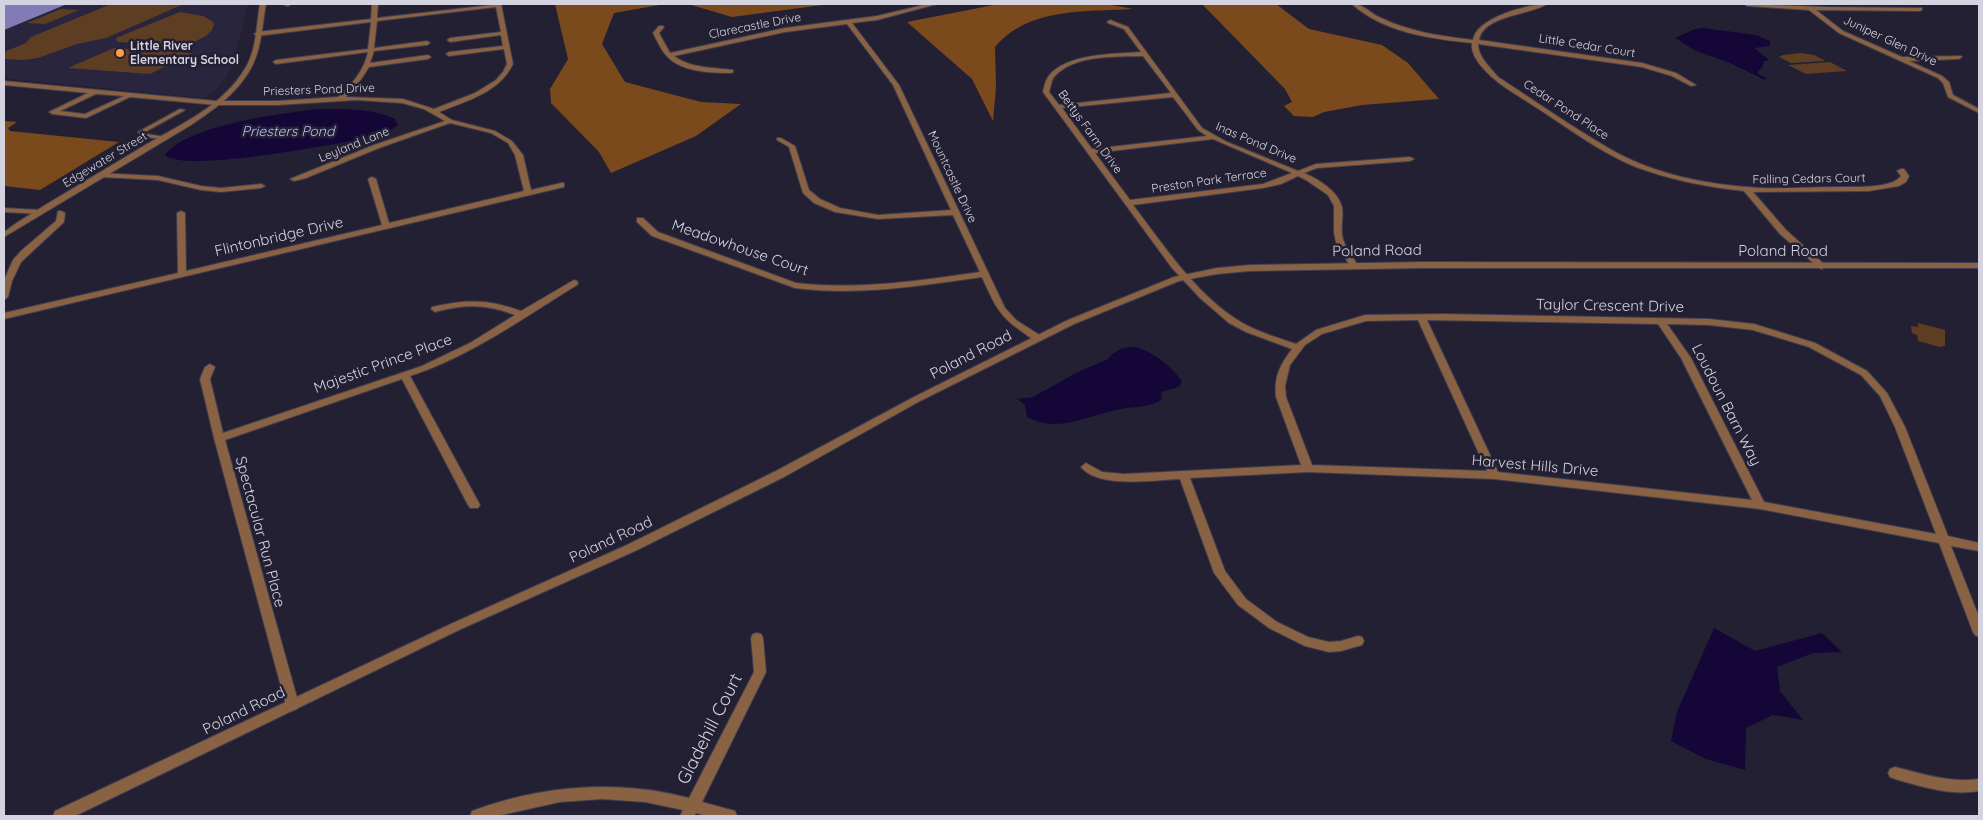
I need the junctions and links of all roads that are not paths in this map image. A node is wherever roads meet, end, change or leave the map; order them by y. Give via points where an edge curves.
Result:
1 (262, 4) edge
2 (375, 4) edge
3 (498, 4) edge
4 (934, 4) edge
5 (1355, 4) edge
6 (1544, 4) edge
7 (1746, 4) edge
8 (1810, 8) junction
9 (1920, 8) dead end
10 (374, 20) junction
11 (848, 21) junction
12 (1110, 22) dead end
13 (661, 27) dead end
14 (504, 33) junction
15 (257, 34) junction
16 (450, 40) dead end
17 (1474, 41) junction
18 (427, 43) dead end
19 (506, 47) junction
20 (372, 50) junction
21 (449, 54) dead end
22 (669, 54) junction
23 (1144, 54) junction
24 (428, 57) dead end
25 (1959, 57) dead end
26 (1901, 59) junction
27 (276, 62) dead end
28 (368, 65) junction
29 (731, 71) dead end
30 (4, 83) edge
31 (1693, 84) dead end
32 (94, 93) junction
33 (1173, 95) junction
34 (128, 96) junction
35 (340, 99) junction
36 (216, 103) junction
37 (1057, 107) junction
38 (182, 110) dead end
39 (1979, 111) edge
40 (433, 112) junction
41 (450, 121) junction
42 (1212, 137) junction
43 (163, 138) junction
44 (779, 139) dead end
45 (1090, 151) junction
46 (1410, 159) dead end
47 (1901, 171) dead end
48 (1298, 173) junction
49 (101, 175) junction
50 (294, 179) dead end
51 (372, 179) dead end
52 (561, 185) dead end
53 (261, 186) dead end
54 (1747, 189) junction
55 (528, 193) junction
56 (1128, 203) junction
57 (4, 210) edge
58 (40, 212) junction
59 (956, 212) junction
60 (62, 213) dead end
61 (182, 213) dead end
62 (640, 220) dead end
63 (386, 226) junction
64 (4, 235) edge
65 (1354, 266) junction
66 (1822, 266) junction
67 (1979, 266) edge
68 (182, 274) junction
69 (985, 274) junction
70 (1185, 277) junction
71 (574, 283) dead end
72 (4, 297) edge
73 (435, 309) dead end
74 (523, 315) junction
75 (4, 316) edge
76 (1421, 317) junction
77 (1661, 322) junction
78 (1038, 338) junction
79 (1296, 348) junction
80 (210, 366) dead end
81 (405, 375) junction
82 (219, 438) junction
83 (1086, 467) dead end
84 (1308, 468) junction
85 (1184, 475) junction
86 (1494, 475) junction
87 (474, 505) dead end
88 (1760, 505) junction
89 (1943, 538) junction
90 (1979, 547) edge
91 (1979, 632) edge
92 (758, 638) dead end
93 (1358, 641) dead end
94 (292, 705) junction
95 (1895, 773) dead end
96 (1979, 785) edge
97 (690, 811) edge
98 (60, 816) edge
99 (477, 816) edge
100 (730, 816) edge

1 - 15 street, Edgewater Street
2 - 10 street
3 - 10 street
3 - 14 street
4 - 11 street, Clarecastle Drive via 877,18
5 - 17 street, Little Cedar Court via 1404,28
6 - 17 street via 1504,14 1484,26
7 - 8 street
8 - 9 street
8 - 26 street, Juniper Glen Drive via 1841,32
10 - 15 street
10 - 20 street
11 - 22 street, Clarecastle Drive via 785,30
11 - 59 street, Mountcastle Drive via 896,85
12 - 23 street, Inas Pond Drive via 1126,28
13 - 22 street via 656,33
14 - 16 street
14 - 19 street
15 - 36 street, Edgewater Street via 249,66
17 - 31 street, Little Cedar Court via 1633,64 1679,75
17 - 54 street, Cedar Pond Place via 1480,61 1496,78 1608,151 1673,176
18 - 20 street
19 - 21 street
19 - 40 street via 510,64 499,80 483,91
20 - 27 street
20 - 28 street
22 - 29 street via 682,62 711,71
23 - 33 street, Inas Pond Drive
23 - 37 street, Bettys Farm Drive via 1086,59 1061,68 1046,87
24 - 28 street
25 - 26 street
26 - 39 street, Juniper Glen Drive via 1940,77 1946,82 1950,96
28 - 35 street
30 - 32 street
32 - 34 street
32 - 34 street via 52,112 86,116
33 - 37 street
33 - 42 street, Inas Pond Drive via 1196,125
34 - 36 street
35 - 36 street, Priesters Pond Drive
35 - 40 street, Priesters Pond Drive via 389,99 415,104
36 - 43 street, Edgewater Street
37 - 45 street, Bettys Farm Drive
38 - 43 street via 142,132 145,136
40 - 41 street, Priesters Pond Drive
41 - 50 street, Leyland Lane
41 - 55 street, Priesters Pond Drive via 493,132 510,142 519,155
42 - 45 street
42 - 48 street, Inas Pond Drive
43 - 49 street, Edgewater Street
44 - 59 street via 792,146 806,191 817,201 838,210 878,217
45 - 56 street, Bettys Farm Drive
46 - 48 street, Preston Park Terrace via 1316,166
47 - 54 street, Falling Cedars Court via 1903,180 1896,184 1869,189
48 - 56 street, Preston Park Terrace via 1263,186
48 - 65 street, Inas Pond Drive via 1323,187 1336,201 1340,242
49 - 53 street via 158,178 221,190
49 - 58 street, Edgewater Street
51 - 63 street
52 - 55 street, Flintonbridge Drive
54 - 66 street, Falling Cedars Court via 1783,232
55 - 63 street, Flintonbridge Drive
56 - 70 street, Bettys Farm Drive
57 - 58 street
58 - 64 street, Edgewater Street
59 - 69 street, Mountcastle Drive
60 - 72 street via 60,222 12,266
61 - 68 street
62 - 69 street, Meadowhouse Court via 655,234 795,284 820,289 851,290
63 - 68 street, Flintonbridge Drive
65 - 66 street, Poland Road
65 - 70 street, Poland Road via 1250,268
66 - 67 street, Poland Road
68 - 75 street, Flintonbridge Drive
69 - 78 street, Mountcastle Drive via 1001,309
70 - 78 street, Poland Road
70 - 79 street, Bettys Farm Drive via 1232,321
71 - 74 street, Majestic Prince Place
73 - 74 street via 470,302 498,305
74 - 81 street, Majestic Prince Place via 452,356
76 - 77 street, Taylor Crescent Drive
76 - 79 street, Taylor Crescent Drive via 1365,318 1319,332
76 - 86 street
77 - 88 street, Loudoun Barn Way via 1686,358
77 - 89 street, Taylor Crescent Drive via 1709,322 1754,327 1812,344 1864,373 1884,395 1900,427
78 - 94 street, Poland Road via 780,474 631,548 465,622
79 - 84 street, Taylor Crescent Drive via 1285,365 1280,397
80 - 82 street, Spectacular Run Place via 205,379
81 - 82 street, Majestic Prince Place
81 - 87 street
82 - 94 street, Spectacular Run Place
83 - 85 street, Harvest Hills Drive via 1100,475 1124,478
84 - 85 street, Harvest Hills Drive
84 - 86 street, Harvest Hills Drive
85 - 93 street via 1220,573 1242,602 1273,625 1305,642 1329,647
86 - 88 street, Harvest Hills Drive
88 - 89 street, Harvest Hills Drive
89 - 90 street, Harvest Hills Drive
89 - 91 street, Taylor Crescent Drive
92 - 97 street, Gladehill Court via 760,672
94 - 98 street, Poland Road
95 - 96 street via 1930,783
97 - 99 street via 647,795 582,792 548,796
97 - 100 street

